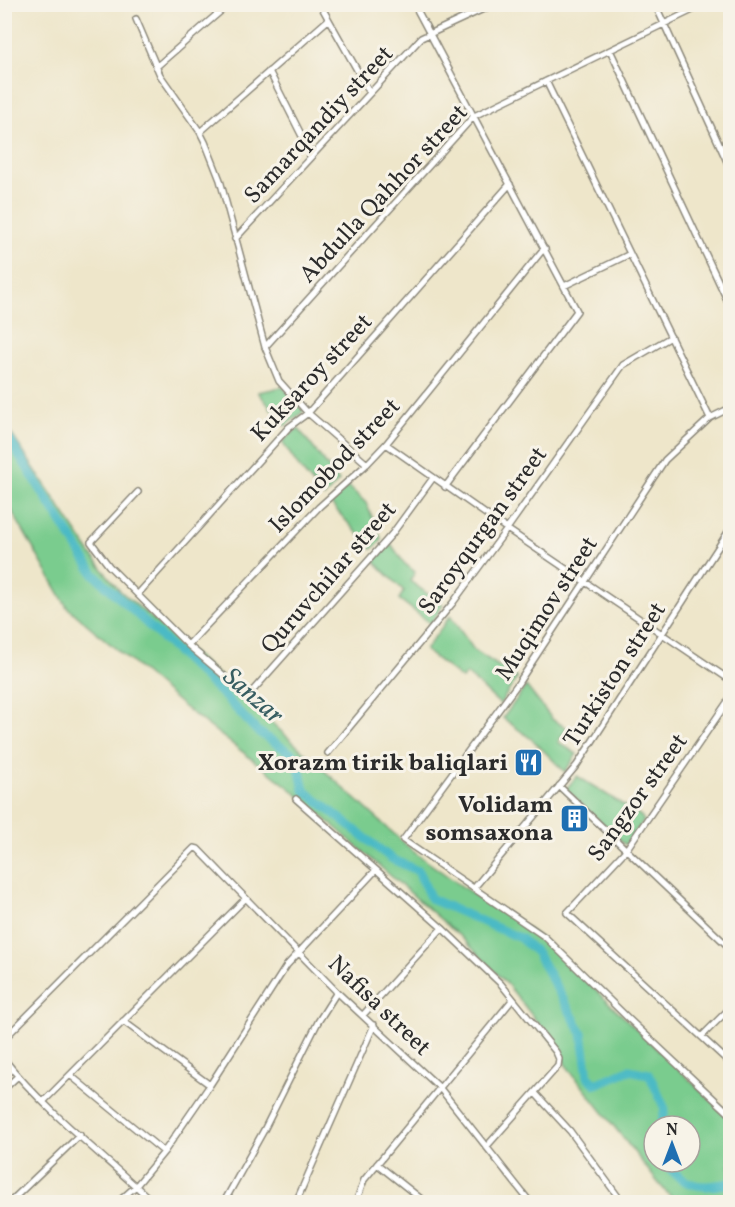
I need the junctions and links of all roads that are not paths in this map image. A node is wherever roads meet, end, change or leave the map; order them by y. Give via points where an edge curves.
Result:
1 (229, 4) edge
2 (320, 4) edge
3 (414, 4) edge
4 (494, 4) edge
5 (656, 4) edge
6 (705, 4) edge
7 (136, 19) dead end
8 (328, 20) junction
9 (664, 24) junction
10 (430, 34) junction
11 (610, 50) junction
12 (156, 67) junction
13 (269, 71) junction
14 (546, 81) junction
15 (370, 93) junction
16 (474, 116) junction
17 (200, 132) junction
18 (312, 156) junction
19 (730, 168) edge
20 (510, 184) junction
21 (235, 240) junction
22 (545, 249) junction
23 (630, 254) junction
24 (564, 286) junction
25 (730, 306) edge
26 (671, 337) junction
27 (265, 347) junction
28 (730, 408) edge
29 (308, 413) junction
30 (710, 418) junction
31 (386, 444) junction
32 (367, 464) junction
33 (433, 478) junction
34 (445, 487) junction
35 (138, 492) dead end
36 (507, 530) junction
37 (730, 530) edge
38 (585, 581) junction
39 (138, 594) junction
40 (662, 634) junction
41 (188, 645) junction
42 (730, 680) edge
43 (730, 698) edge
44 (328, 753) dead end
45 (559, 786) junction
46 (296, 799) dead end
47 (626, 850) junction
48 (376, 870) junction
49 (474, 888) junction
50 (245, 899) junction
51 (442, 928) junction
52 (730, 948) edge
53 (300, 952) junction
54 (337, 992) junction
55 (513, 999) junction
56 (730, 1008) edge
57 (363, 1015) junction
58 (123, 1021) junction
59 (374, 1025) junction
60 (702, 1036) junction
61 (4, 1039) edge
62 (4, 1059) edge
63 (730, 1063) edge
64 (70, 1075) junction
65 (18, 1076) junction
66 (210, 1085) junction
67 (439, 1087) junction
68 (4, 1089) edge
69 (535, 1092) junction
70 (43, 1102) junction
71 (730, 1114) edge
72 (80, 1135) junction
73 (487, 1146) junction
74 (164, 1152) junction
75 (377, 1164) junction
76 (136, 1186) junction
77 (10, 1203) edge
78 (118, 1203) edge
79 (153, 1203) edge
80 (224, 1203) edge
81 (296, 1203) edge
82 (356, 1203) edge
83 (425, 1203) edge
84 (530, 1203) edge
85 (622, 1203) edge

1 - 12 street
2 - 8 street
3 - 10 street
4 - 10 street, Samarqandiy street
5 - 9 street
6 - 9 street, Abdulla Qahhor street
7 - 12 street
8 - 13 street
8 - 15 street
9 - 11 street, Abdulla Qahhor street
9 - 19 street
10 - 15 street, Samarqandiy street via 421,38
10 - 16 street
11 - 14 street, Abdulla Qahhor street
11 - 25 street
12 - 17 street
13 - 17 street
13 - 18 street
14 - 16 street, Abdulla Qahhor street
14 - 23 street
15 - 18 street, Samarqandiy street
16 - 20 street
16 - 27 street, Abdulla Qahhor street
17 - 21 street via 220,180
18 - 21 street, Samarqandiy street
20 - 22 street
20 - 29 street, Kuksaroy street
21 - 27 street
22 - 24 street
22 - 31 street, Islomobod street
23 - 24 street
23 - 26 street
24 - 34 street via 577,311
26 - 30 street
26 - 36 street, Saroyqurgan street via 623,364
27 - 29 street via 279,381
28 - 30 street, Muqimov street
29 - 32 street
29 - 39 street, Kuksaroy street via 289,427
30 - 38 street, Muqimov street via 665,460
31 - 32 street, Islomobod street
31 - 33 street
32 - 41 street, Islomobod street via 319,507
33 - 34 street
33 - 41 street, Quruvchilar street via 392,534 248,696
34 - 36 street
35 - 39 street via 91,542 109,567
36 - 38 street
36 - 44 street, Saroyqurgan street via 452,604
37 - 40 street, Turkiston street
38 - 40 street
38 - 49 street, Muqimov street via 519,682 402,840
39 - 41 street
40 - 42 street
40 - 45 street, Turkiston street via 578,765
43 - 47 street, Sangzor street
45 - 47 street
45 - 49 street, Turkiston street
46 - 48 street
47 - 52 street
47 - 60 street, Sangzor street via 567,913
48 - 51 street
48 - 53 street
49 - 71 street via 545,937
50 - 53 street, Nafisa street
50 - 58 street
50 - 61 street, Nafisa street via 194,849
51 - 55 street
51 - 57 street
53 - 54 street, Nafisa street
53 - 66 street via 287,965
54 - 57 street, Nafisa street
54 - 80 street
55 - 67 street
55 - 69 street via 559,1059 558,1066
56 - 60 street
57 - 59 street, Nafisa street
58 - 64 street
58 - 66 street
59 - 67 street, Nafisa street
59 - 81 street
60 - 63 street
62 - 65 street
64 - 70 street
64 - 74 street
65 - 68 street
65 - 70 street
66 - 74 street
67 - 73 street, Nafisa street
67 - 75 street
69 - 73 street
69 - 85 street via 570,1131
70 - 72 street
72 - 76 street
72 - 77 street
73 - 84 street, Nafisa street
74 - 76 street
75 - 82 street via 364,1180
75 - 83 street
76 - 78 street
76 - 79 street

